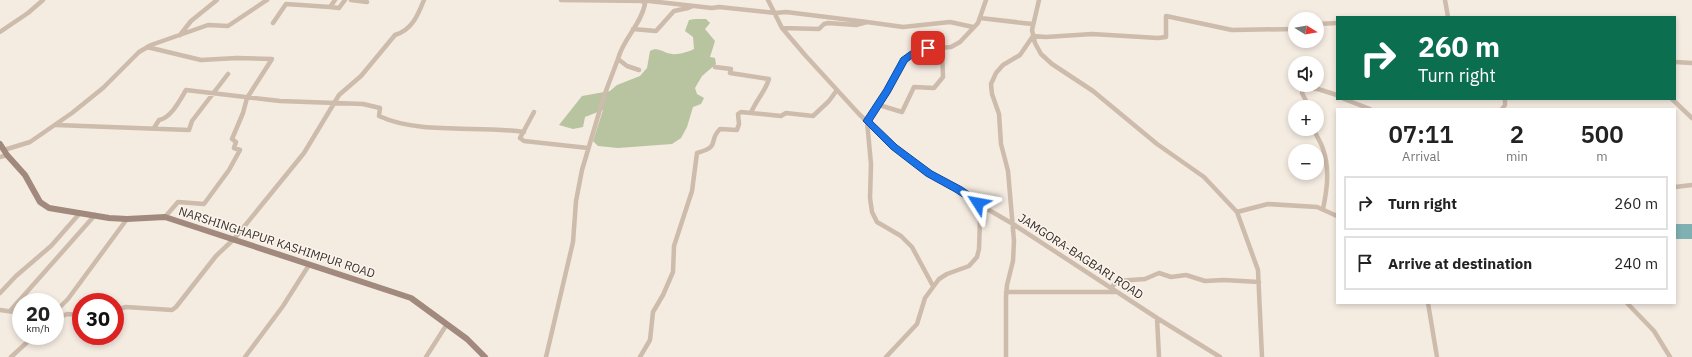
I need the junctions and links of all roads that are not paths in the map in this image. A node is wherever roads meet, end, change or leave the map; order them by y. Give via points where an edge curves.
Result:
1 (43, 0) edge
2 (217, 0) edge
3 (267, 0) edge
4 (335, 0) edge
5 (345, 0) edge
6 (351, 0) edge
7 (424, 0) edge
8 (561, 0) edge
9 (768, 0) edge
10 (986, 0) edge
11 (1039, 0) edge
12 (1445, 0) edge
13 (589, 1) edge
14 (367, 2) dead end
15 (643, 2) junction
16 (693, 6) junction
17 (330, 7) junction
18 (775, 13) junction
19 (1448, 16) edge
20 (980, 18) junction
21 (867, 22) junction
22 (273, 23) dead end
23 (1336, 23) edge
24 (1032, 24) junction
25 (1324, 24) edge
26 (974, 27) junction
27 (782, 28) junction
28 (633, 29) junction
29 (1288, 29) edge
30 (0, 32) edge
31 (180, 35) junction
32 (1033, 36) junction
33 (148, 47) junction
34 (942, 48) junction
35 (618, 59) junction
36 (1676, 62) edge
37 (1692, 63) edge
38 (715, 67) dead end
39 (639, 70) dead end
40 (228, 74) dead end
41 (837, 90) junction
42 (215, 93) junction
43 (1336, 95) edge
44 (247, 98) junction
45 (1306, 100) edge
46 (1347, 100) edge
47 (1673, 100) edge
48 (335, 102) junction
49 (879, 105) junction
50 (1367, 108) edge
51 (534, 112) dead end
52 (751, 113) junction
53 (1692, 118) edge
54 (867, 121) junction
55 (56, 125) junction
56 (154, 128) junction
57 (524, 132) junction
58 (1317, 136) edge
59 (588, 148) junction
60 (3, 151) edge
61 (1692, 185) edge
62 (1676, 187) edge
63 (987, 208) junction
64 (1323, 209) junction
65 (1238, 212) junction
66 (80, 213) junction
67 (95, 215) junction
68 (1336, 216) edge
69 (166, 217) junction
70 (127, 219) junction
71 (1013, 224) junction
72 (234, 239) junction
73 (309, 265) junction
74 (1259, 282) junction
75 (933, 286) junction
76 (1111, 288) junction
77 (1006, 292) junction
78 (1117, 292) junction
79 (0, 294) edge
80 (64, 303) edge
81 (1428, 304) edge
82 (1628, 304) edge
83 (124, 308) edge
84 (0, 310) edge
85 (10, 311) joint
86 (1157, 318) junction
87 (447, 324) junction
88 (24, 345) edge
89 (11, 357) edge
90 (245, 357) edge
91 (426, 357) edge
92 (486, 357) edge
93 (546, 357) edge
94 (640, 357) edge
95 (886, 357) edge
96 (1006, 357) edge
97 (1159, 357) edge
98 (1220, 357) edge
99 (1262, 357) edge
100 (1437, 357) edge
101 (1670, 357) edge

1 - 30 street
2 - 31 street via 194,18
3 - 31 street via 228,26 208,25
4 - 17 street
5 - 17 street via 339,8
6 - 14 street
7 - 48 street via 412,24 402,34 395,35 361,76 345,89
8 - 13 street
9 - 18 street, JAMGORA-BAGBARI ROAD
10 - 20 street
11 - 24 street
12 - 19 street
13 - 15 street
15 - 16 street
15 - 28 street via 645,9
16 - 18 street
16 - 28 street via 674,12 656,32
17 - 22 street via 286,4
18 - 21 street via 786,12
18 - 27 street, JAMGORA-BAGBARI ROAD
20 - 24 street
20 - 26 street
21 - 26 street via 903,27 950,22
21 - 27 street via 856,25 828,22 820,29
23 - 25 street
24 - 32 street
26 - 34 street via 960,42
27 - 41 street, JAMGORA-BAGBARI ROAD
28 - 35 street
29 - 32 street via 1232,30 1166,16 1166,37 1092,34
31 - 33 street
32 - 65 street via 1039,52 1085,85 1157,144 1204,177
32 - 71 street via 1020,55 1004,64 996,73 991,84 999,114 1001,144 1008,171
33 - 44 street via 201,60 272,59
33 - 55 street via 139,52 103,88
34 - 49 street via 918,50 904,60
34 - 49 street via 944,76 934,88 914,87 902,112
35 - 39 street
35 - 59 street
36 - 37 street
38 - 52 street via 731,69 730,73 769,79 766,89 755,102
40 - 42 street
41 - 52 street via 829,102 813,116
41 - 54 street, JAMGORA-BAGBARI ROAD
42 - 44 street
42 - 56 street via 186,90 176,106 164,119 159,120
42 - 56 street via 192,121 189,130
43 - 45 street via 1303,88
44 - 48 street
44 - 69 street via 232,139 236,142 234,148 240,150 224,176 204,204 178,202
46 - 50 street
47 - 53 street
48 - 57 street via 376,106 380,108 379,116 390,121
48 - 72 street via 304,152
49 - 54 street
51 - 57 street
52 - 94 street via 740,112 737,130 720,129 716,132 712,147 696,154 692,191 674,246 673,272 653,312 650,340
54 - 63 street, JAMGORA-BAGBARI ROAD via 894,147 929,173
54 - 75 street via 871,164 870,198 874,219 908,242 920,259
55 - 56 street
55 - 60 street via 30,142
57 - 59 street via 520,138 524,141
58 - 64 street via 1327,165
59 - 93 street via 576,201 573,242
60 - 66 street, NARSHINGHAPUR KASHIMPUR ROAD via 25,175 40,202 49,208
61 - 62 street
63 - 71 street, JAMGORA-BAGBARI ROAD
63 - 75 street via 980,220 977,257 969,266 947,274
64 - 65 street via 1268,204
64 - 68 street
65 - 74 street via 1255,259
66 - 67 street, NARSHINGHAPUR KASHIMPUR ROAD
66 - 79 street via 51,246 16,276
67 - 70 street, NARSHINGHAPUR KASHIMPUR ROAD
67 - 85 street
69 - 70 street, NARSHINGHAPUR KASHIMPUR ROAD
69 - 72 street, NARSHINGHAPUR KASHIMPUR ROAD
70 - 80 street
71 - 76 street, JAMGORA-BAGBARI ROAD
71 - 77 street via 1014,252
72 - 73 street, NARSHINGHAPUR KASHIMPUR ROAD
72 - 83 street via 216,256 176,308 172,310
73 - 87 street, NARSHINGHAPUR KASHIMPUR ROAD via 411,298
73 - 90 street via 283,306 252,344
74 - 76 street via 1204,281 1186,275 1171,277 1159,273 1146,279 1130,278 1117,281
74 - 99 street
75 - 95 street via 925,298 917,324
76 - 78 street, JAMGORA-BAGBARI ROAD
77 - 78 street
77 - 96 street
78 - 86 street, JAMGORA-BAGBARI ROAD
81 - 100 street
82 - 101 street via 1654,331
84 - 85 street
86 - 97 street
86 - 98 street, JAMGORA-BAGBARI ROAD
87 - 91 street
87 - 92 street, NARSHINGHAPUR KASHIMPUR ROAD via 468,339
88 - 89 street

